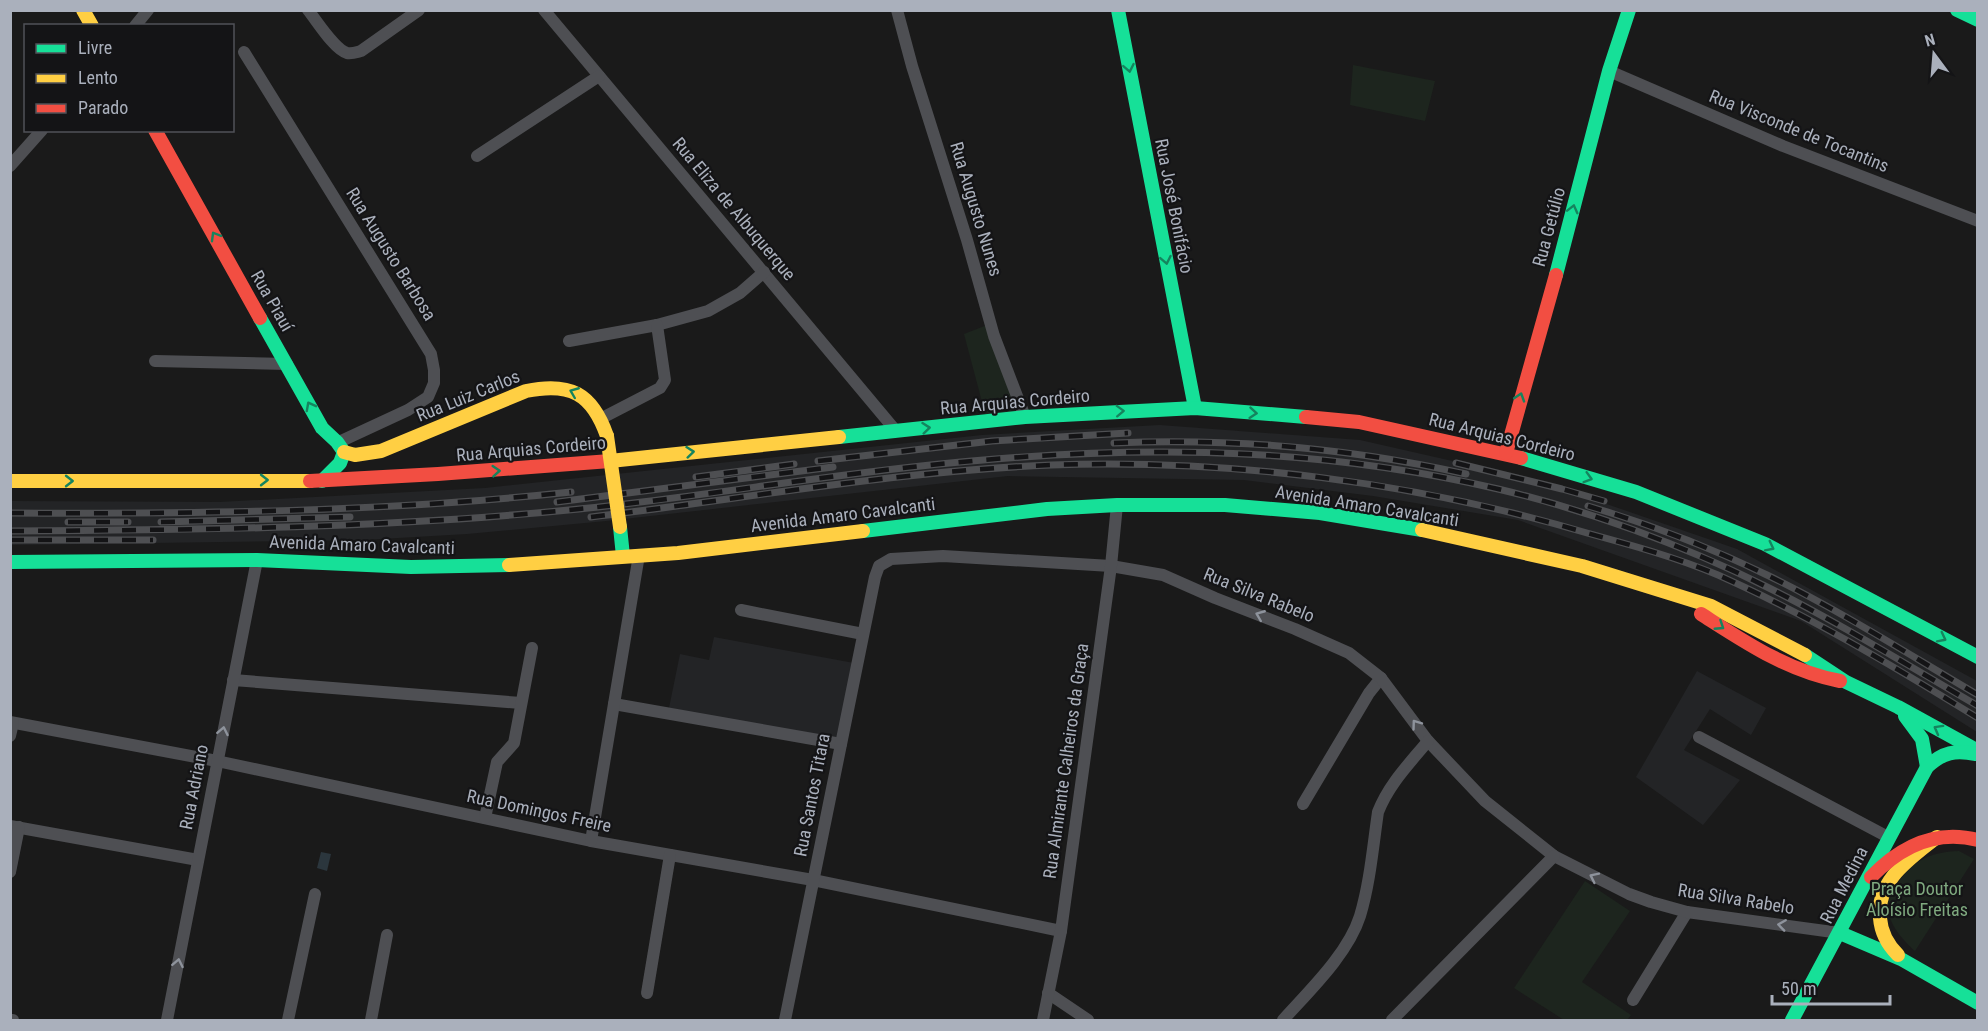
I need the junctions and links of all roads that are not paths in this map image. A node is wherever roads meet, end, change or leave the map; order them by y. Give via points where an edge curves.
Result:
1 (83, 10) edge
2 (148, 10) edge
3 (308, 10) edge
4 (419, 10) edge
5 (544, 10) edge
6 (897, 10) edge
7 (1118, 10) edge
8 (1629, 10) edge
9 (1957, 10) edge
10 (1977, 20) edge
11 (91, 24) edge
12 (137, 24) edge
13 (244, 52) dead end
14 (1609, 71) junction
15 (599, 76) junction
16 (40, 132) edge
17 (156, 132) edge
18 (477, 156) dead end
19 (10, 166) edge
20 (1977, 221) edge
21 (764, 272) junction
22 (657, 325) junction
23 (569, 341) dead end
24 (155, 361) dead end
25 (287, 364) junction
26 (1195, 408) junction
27 (1025, 417) junction
28 (602, 418) junction
29 (896, 431) junction
30 (341, 447) junction
31 (381, 451) junction
32 (1506, 453) junction
33 (438, 474) junction
34 (10, 481) edge
35 (321, 481) junction
36 (1117, 505) junction
37 (639, 555) junction
38 (623, 556) junction
39 (257, 560) junction
40 (10, 562) edge
41 (1111, 566) junction
42 (874, 577) joint
43 (1671, 595) junction
44 (741, 610) dead end
45 (863, 634) junction
46 (1746, 642) junction
47 (532, 648) dead end
48 (1977, 655) edge
49 (1813, 659) junction
50 (1381, 678) junction
51 (233, 680) junction
52 (1846, 682) junction
53 (521, 703) junction
54 (614, 704) junction
55 (1898, 707) junction
56 (12, 722) edge
57 (10, 736) edge
58 (1699, 737) dead end
59 (1428, 741) junction
60 (841, 744) junction
61 (1977, 753) edge
62 (218, 761) junction
63 (1928, 767) junction
64 (1302, 804) dead end
65 (485, 818) junction
66 (15, 826) edge
67 (1888, 837) junction
68 (1937, 837) junction
69 (1977, 840) edge
70 (591, 841) junction
71 (670, 855) junction
72 (1554, 856) junction
73 (198, 860) junction
74 (10, 872) edge
75 (813, 880) junction
76 (1863, 888) junction
77 (315, 894) dead end
78 (1687, 912) junction
79 (1061, 931) junction
80 (1839, 933) junction
81 (387, 935) dead end
82 (1901, 959) junction
83 (647, 993) dead end
84 (1048, 993) junction
85 (1633, 1000) dead end
86 (1977, 1003) edge
87 (166, 1020) edge
88 (288, 1020) edge
89 (371, 1020) edge
90 (785, 1020) edge
91 (1043, 1020) edge
92 (1088, 1020) edge
93 (1283, 1020) edge
94 (1392, 1020) edge
95 (1792, 1020) edge

1 - 11 main road
2 - 12 street
3 - 4 street via 335,44 353,53
5 - 15 street, Rua Eliza de Albuquerque
6 - 27 street, Rua Augusto Nunes via 994,336
7 -> 26 main road, Rua José Bonifácio
8 - 14 main road, Rua Getúlio
9 - 10 main road
13 - 30 street, Rua Augusto Barbosa via 431,354 434,383 428,397
14 - 20 street, Rua Visconde de Tocantins via 1784,146
32 -> 14 main road, Rua Getúlio
15 - 18 street
15 - 21 street, Rua Eliza de Albuquerque
16 - 19 street
25 -> 17 main road, Rua Piauí
21 - 22 street via 740,293 708,311
21 - 29 street, Rua Eliza de Albuquerque
22 - 23 street
22 - 28 street via 665,380 660,387
24 - 25 street
30 -> 25 main road, Rua Piauí via 322,428
27 -> 26 main road, Rua Arquias Cordeiro
26 -> 32 main road, Rua Arquias Cordeiro via 1359,422
29 -> 27 main road, Rua Arquias Cordeiro
28 -> 31 main road, Rua Luiz Carlos via 585,397 562,388 537,388
28 - 38 main road, Rua Luiz Carlos, bridge
33 -> 29 main road, Rua Arquias Cordeiro via 580,464
30 - 31 main road, Rua Luiz Carlos via 355,456
30 - 35 main road via 340,463
31 - 33 main road via 382,465 388,469
32 -> 48 main road, Rua Arquias Cordeiro via 1636,492 1765,544
33 - 35 main road, Rua Arquias Cordeiro
34 -> 35 main road, Rua Arquias Cordeiro
36 - 37 main road, Avenida Amaro Cavalcanti via 1047,509
36 - 41 street, Rua Almirante Calheiros da Graça
36 - 43 main road, Avenida Amaro Cavalcanti via 1225,505 1332,515 1436,532 1582,566
37 - 38 main road, Avenida Amaro Cavalcanti
37 - 54 street
38 - 39 main road, Avenida Amaro Cavalcanti via 490,566 411,567
39 - 40 main road, Avenida Amaro Cavalcanti
39 - 51 street, Rua Adriano
41 - 42 street, Rua Silva Rabelo via 909,557 891,559 879,566
50 -> 41 street, Rua Silva Rabelo via 1349,653 1163,574
41 - 79 street, Rua Almirante Calheiros da Graça
42 - 45 street, Rua Santos Titara
43 -> 46 main road, Avenida Amaro Cavalcanti
43 - 49 main road, Avenida Amaro Cavalcanti via 1711,606
44 - 45 street
45 - 60 street, Rua Santos Titara
46 - 49 main road
46 - 52 main road, Avenida Amaro Cavalcanti via 1818,678
47 - 53 street
49 - 52 main road, Avenida Amaro Cavalcanti
59 -> 50 street, Rua Silva Rabelo
50 - 64 street
51 - 53 street
62 -> 51 street, Rua Adriano
52 - 55 main road, Avenida Amaro Cavalcanti
53 - 65 street via 513,743 497,762
54 - 60 street
54 - 70 street
61 -> 55 main road, Avenida Amaro Cavalcanti
55 - 63 main road via 1923,738
56 - 57 street
56 - 62 street, Rua Domingos Freire
58 - 67 street
59 - 72 street, Rua Silva Rabelo via 1485,801
59 - 93 street via 1384,796 1360,917 1352,934
60 - 75 street, Rua Santos Titara
61 - 63 main road, Rua Medina via 1947,752
62 - 65 street, Rua Domingos Freire
62 - 73 street, Rua Adriano
63 - 67 main road, Rua Medina
65 - 70 street, Rua Domingos Freire
66 - 73 street
66 - 74 street
67 - 76 main road, Rua Medina
68 - 69 main road
68 - 76 main road via 1894,856
68 - 82 main road via 1898,869 1882,893 1882,930
70 - 71 street, Rua Domingos Freire
71 - 75 street, Rua Domingos Freire
71 - 83 street
78 -> 72 street, Rua Silva Rabelo via 1629,894
72 - 94 street
87 -> 73 street, Rua Adriano
75 - 79 street, Rua Domingos Freire
75 - 90 street, Rua Santos Titara
76 - 80 main road, Rua Medina
77 - 88 street
80 -> 78 street, Rua Silva Rabelo
78 - 85 street
79 - 84 street, Rua Almirante Calheiros da Graça
80 - 82 main road, Rua Silva Rabelo
80 - 95 main road, Rua Medina
81 - 89 street
82 - 86 main road, Rua Silva Rabelo
84 - 91 street, Rua Almirante Calheiros da Graça
84 - 92 street

